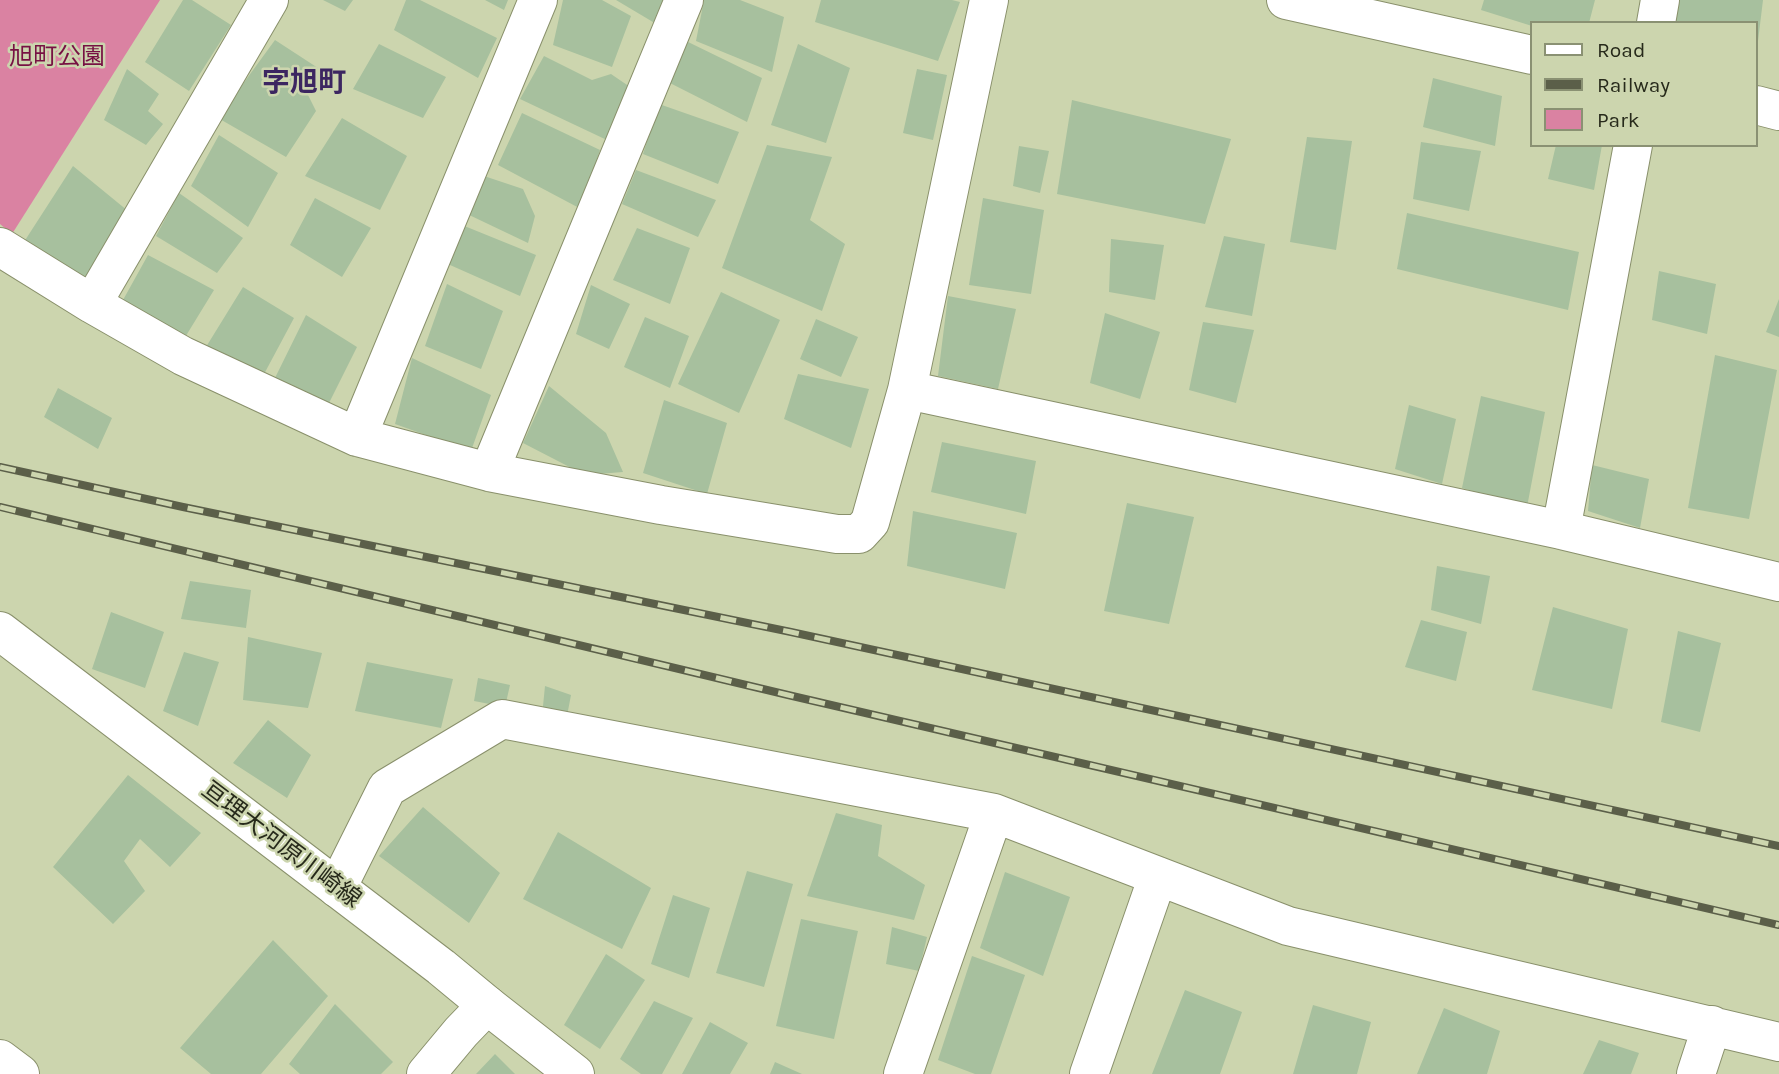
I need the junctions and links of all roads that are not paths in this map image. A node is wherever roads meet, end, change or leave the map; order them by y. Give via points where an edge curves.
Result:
1 (269, 0) edge
2 (538, 0) edge
3 (684, 0) edge
4 (989, 0) edge
5 (1286, 0) edge
6 (1660, 0) edge
7 (1656, 21) edge
8 (1530, 55) edge
9 (1758, 106) edge
10 (1779, 111) edge
11 (1633, 147) edge
12 (0, 247) edge
13 (92, 304) junction
14 (906, 390) junction
15 (357, 438) junction
16 (489, 472) junction
17 (1561, 530) junction
18 (1779, 582) edge
19 (0, 631) edge
20 (994, 813) junction
21 (1158, 876) junction
22 (337, 888) junction
23 (487, 1005) junction
24 (1712, 1025) junction
25 (1779, 1042) edge
26 (0, 1059) edge
27 (20, 1074) edge
28 (426, 1074) edge
29 (575, 1074) edge
30 (903, 1074) edge
31 (1089, 1074) edge
32 (1696, 1074) edge

1 - 13 street
2 - 15 street
3 - 16 street
4 - 14 street
5 - 8 street
6 - 7 street
9 - 10 street
11 - 17 street
12 - 13 street
13 - 15 street via 183,356
14 - 16 street via 870,522 859,534 661,506
14 - 17 street
15 - 16 street
17 - 18 street
19 - 22 street, 亘理大河原川崎線
20 - 21 street
20 - 22 street via 502,719 387,788
20 - 30 street
21 - 24 street via 1288,926
21 - 31 street
22 - 23 street, 亘理大河原川崎線
23 - 28 street
23 - 29 street, 亘理大河原川崎線
24 - 25 street
24 - 32 street
26 - 27 street

